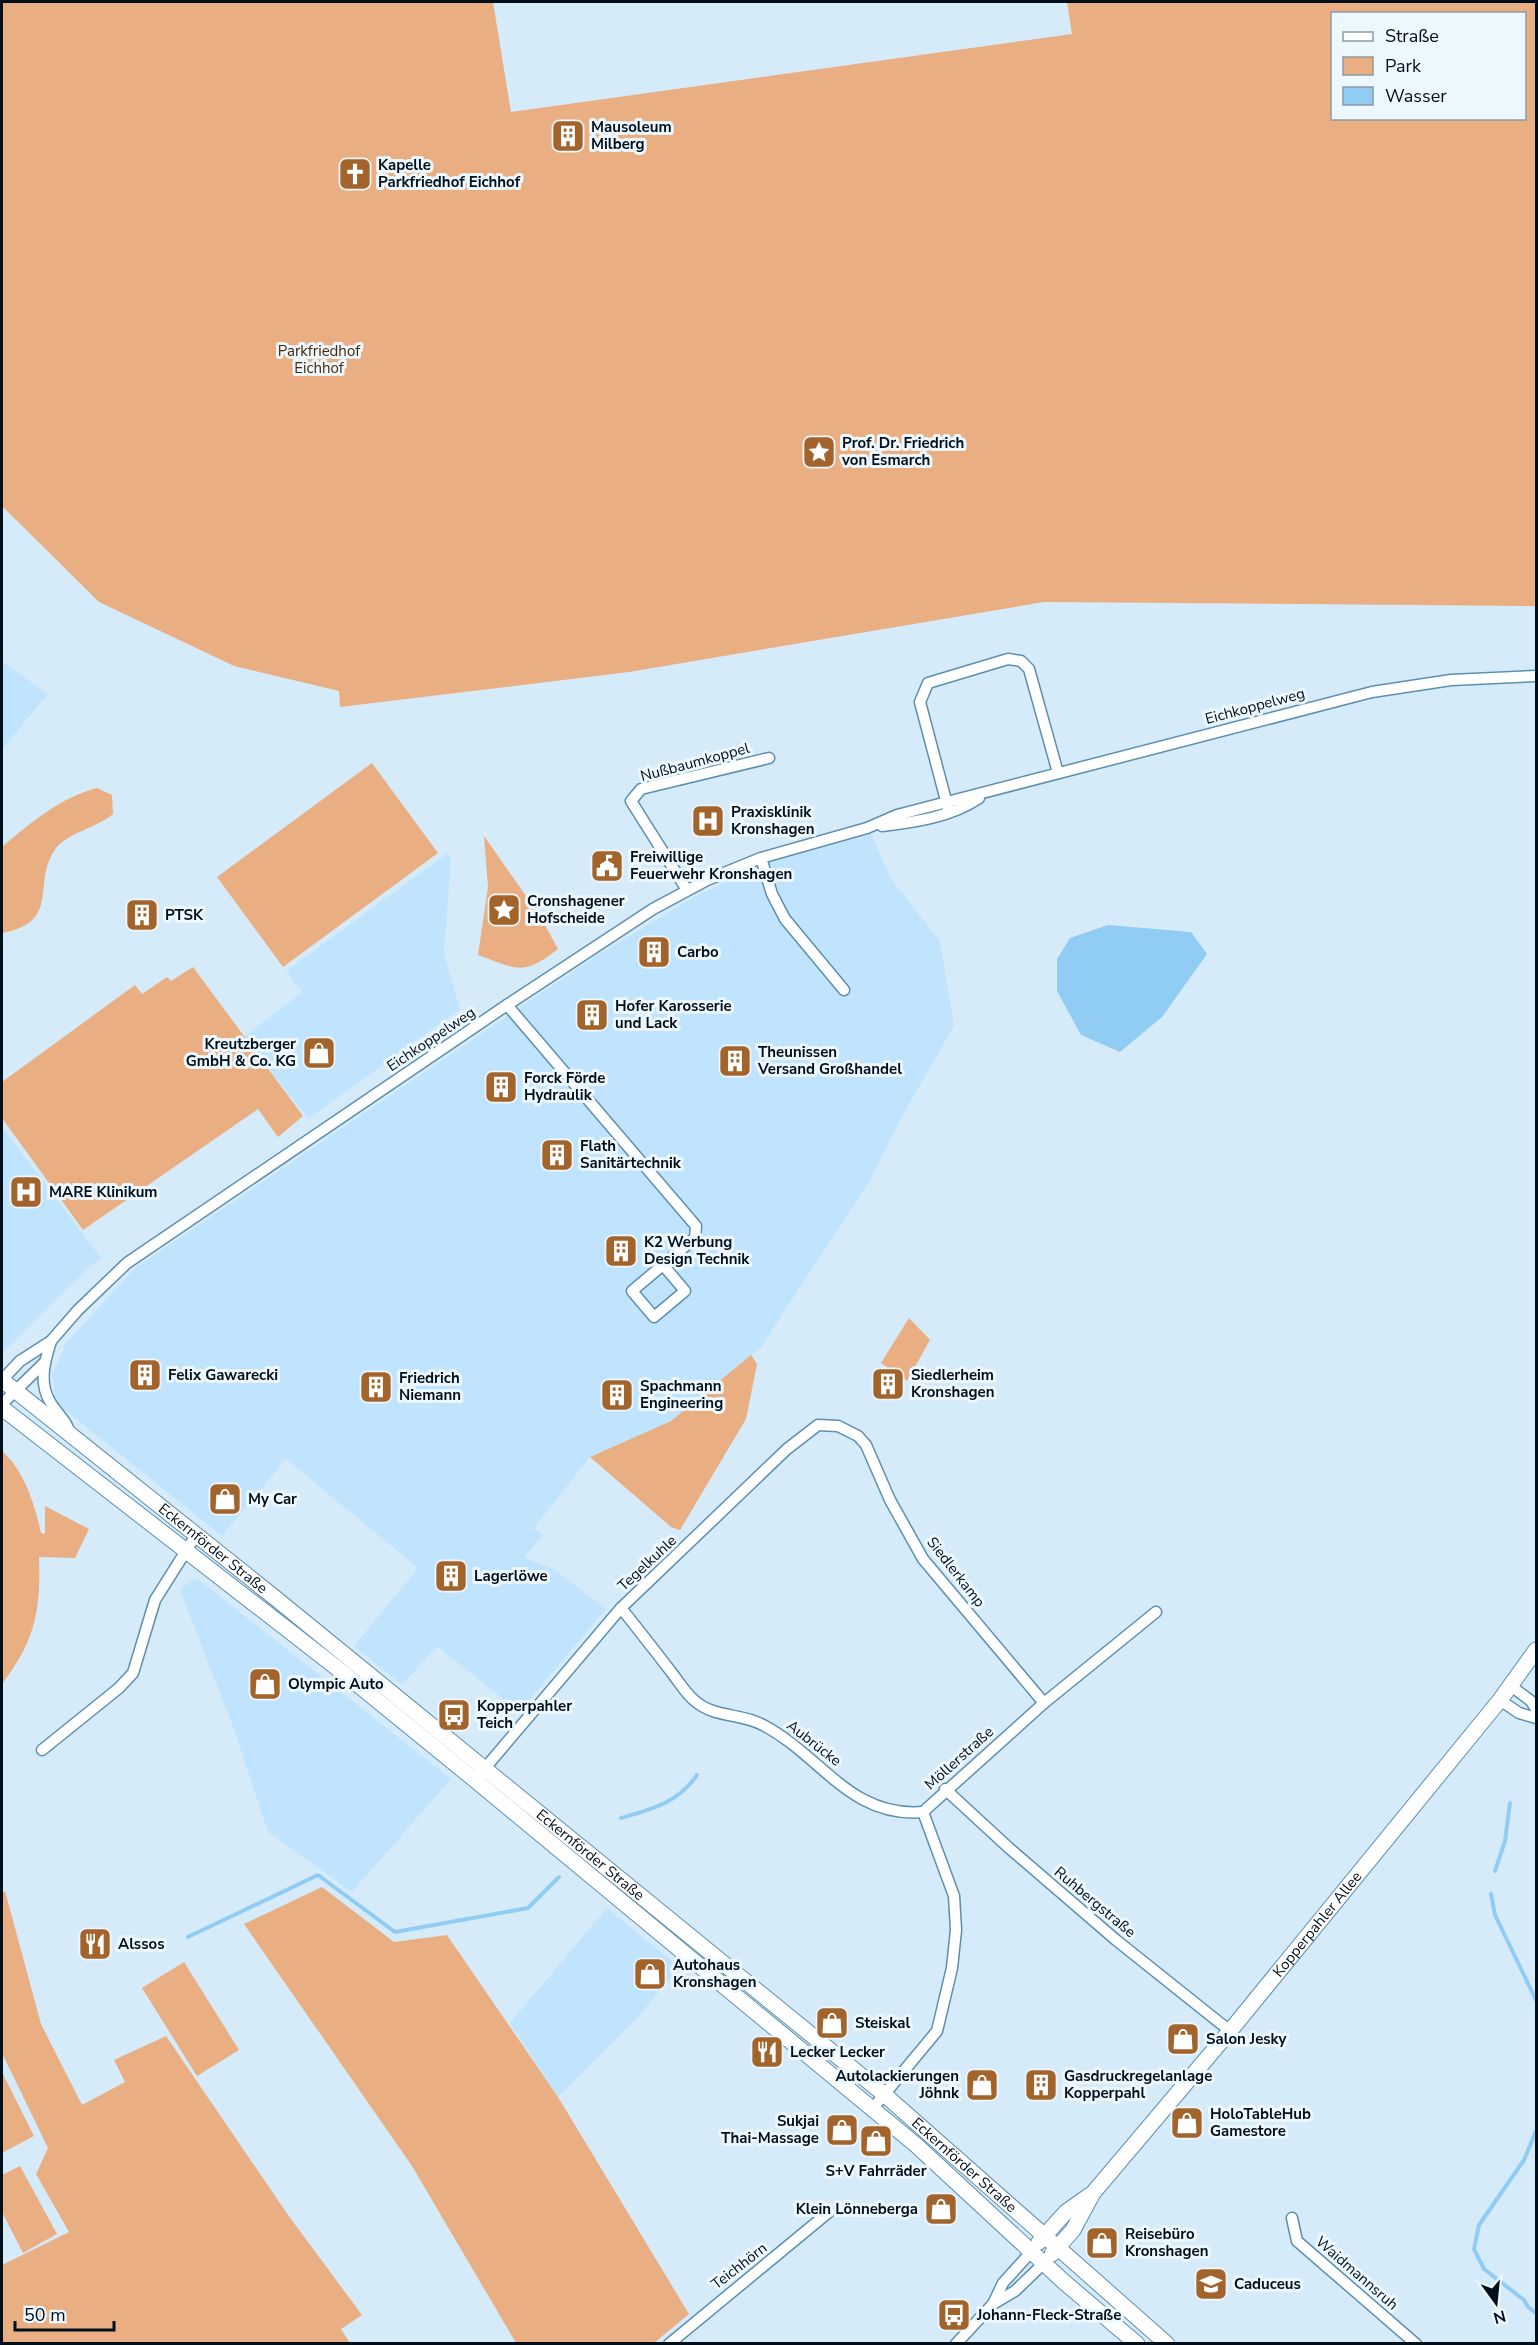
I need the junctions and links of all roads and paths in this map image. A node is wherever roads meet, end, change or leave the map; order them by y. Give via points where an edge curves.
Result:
1 (1536, 676) edge
2 (768, 758) dead end
3 (1058, 773) junction
4 (948, 807) junction
5 (761, 858) junction
6 (687, 890) junction
7 (844, 990) dead end
8 (507, 1005) junction
9 (663, 1265) junction
10 (51, 1341) junction
11 (45, 1362) junction
12 (2, 1380) edge
13 (16, 1392) junction
14 (2, 1406) edge
15 (70, 1434) junction
16 (866, 1445) joint
17 (196, 1535) junction
18 (186, 1551) junction
19 (621, 1608) junction
20 (1156, 1612) dead end
21 (1536, 1650) edge
22 (1511, 1686) junction
23 (1500, 1700) junction
24 (1044, 1703) junction
25 (1536, 1708) edge
26 (1536, 1718) edge
27 (42, 1750) dead end
28 (486, 1768) junction
29 (476, 1780) junction
30 (945, 1789) junction
31 (923, 1812) junction
32 (1230, 2031) junction
33 (885, 2095) junction
34 (873, 2108) junction
35 (1093, 2193) junction
36 (829, 2212) dead end
37 (1292, 2218) dead end
38 (1045, 2235) junction
39 (1059, 2247) junction
40 (1032, 2251) junction
41 (1044, 2263) junction
42 (993, 2304) junction
43 (669, 2343) edge
44 (956, 2343) edge
45 (1137, 2343) edge
46 (1167, 2343) edge
47 (1416, 2343) edge

1 - 3 street, Eichkoppelweg via 1389,688
2 - 6 street, Nußbaumkoppel via 641,789 631,801
3 - 4 street, Eichkoppelweg via 985,794 972,803
3 - 4 street via 1029,669 1021,661 1008,659 928,682 920,702
4 - 5 street, Eichkoppelweg via 914,821 867,828
5 - 6 street, Eichkoppelweg
5 - 7 street via 785,919
6 - 8 street, Eichkoppelweg
8 - 9 street via 696,1226 694,1238
8 - 10 street, Eichkoppelweg via 127,1263
9 - 9 street via 632,1290 654,1317 685,1291
10 - 11 street, Eichkoppelweg
10 - 12 street, Eichkoppelweg via 20,1361
11 - 13 street, Eichkoppelweg
11 - 15 street, Eichkoppelweg via 46,1395
12 - 13 main road, Eckernförder Straße
13 - 14 street, Eichkoppelweg
13 - 15 main road, Eckernförder Straße
14 - 18 main road, Eckernförder Straße
15 - 17 main road, Eckernförder Straße
16 - 19 street, Tegelkuhle via 858,1436 828,1424 802,1435
16 - 24 street, Siedlerkamp via 890,1500 923,1558
17 - 18 street
17 - 28 main road, Eckernförder Straße
18 - 27 street via 152,1608 133,1673
18 - 29 main road, Eckernförder Straße
19 - 28 street, Tegelkuhle
19 - 31 street, Aubrücke via 700,1706 760,1723 791,1740 860,1800 903,1813
20 - 24 street, Möllerstraße
21 - 22 main road, Kopperpahler Allee
22 - 23 main road, Kopperpahler Allee
22 - 25 street
23 - 26 street via 1519,1713
23 - 32 main road, Kopperpahler Allee
24 - 30 street, Möllerstraße
28 - 29 street, Tegelkuhle
28 - 33 main road, Eckernförder Straße
29 - 34 main road, Eckernförder Straße
30 - 31 street, Möllerstraße
30 - 32 street, Ruhbergstraße via 1089,1917
31 - 33 street, Möllerstraße via 954,1896 952,1968 937,2031
32 - 35 main road, Kopperpahler Allee
33 - 34 street, Möllerstraße
33 - 38 main road, Eckernförder Straße
34 - 40 main road, Eckernförder Straße
35 - 38 main road, Kopperpahler Allee via 1066,2212
35 - 39 main road, Kopperpahler Allee
36 - 43 street, Teichhörn
37 - 47 street, Waidmannsruh via 1297,2241
38 - 39 main road, Eckernförder Straße
38 - 40 main road, Kopperpahler Allee
39 - 41 main road, Kopperpahler Allee
39 - 46 main road, Eckernförder Straße
40 - 41 main road, Eckernförder Straße
40 - 42 street via 1003,2283
41 - 42 street via 1015,2291
41 - 45 main road, Eckernförder Straße
42 - 44 street

